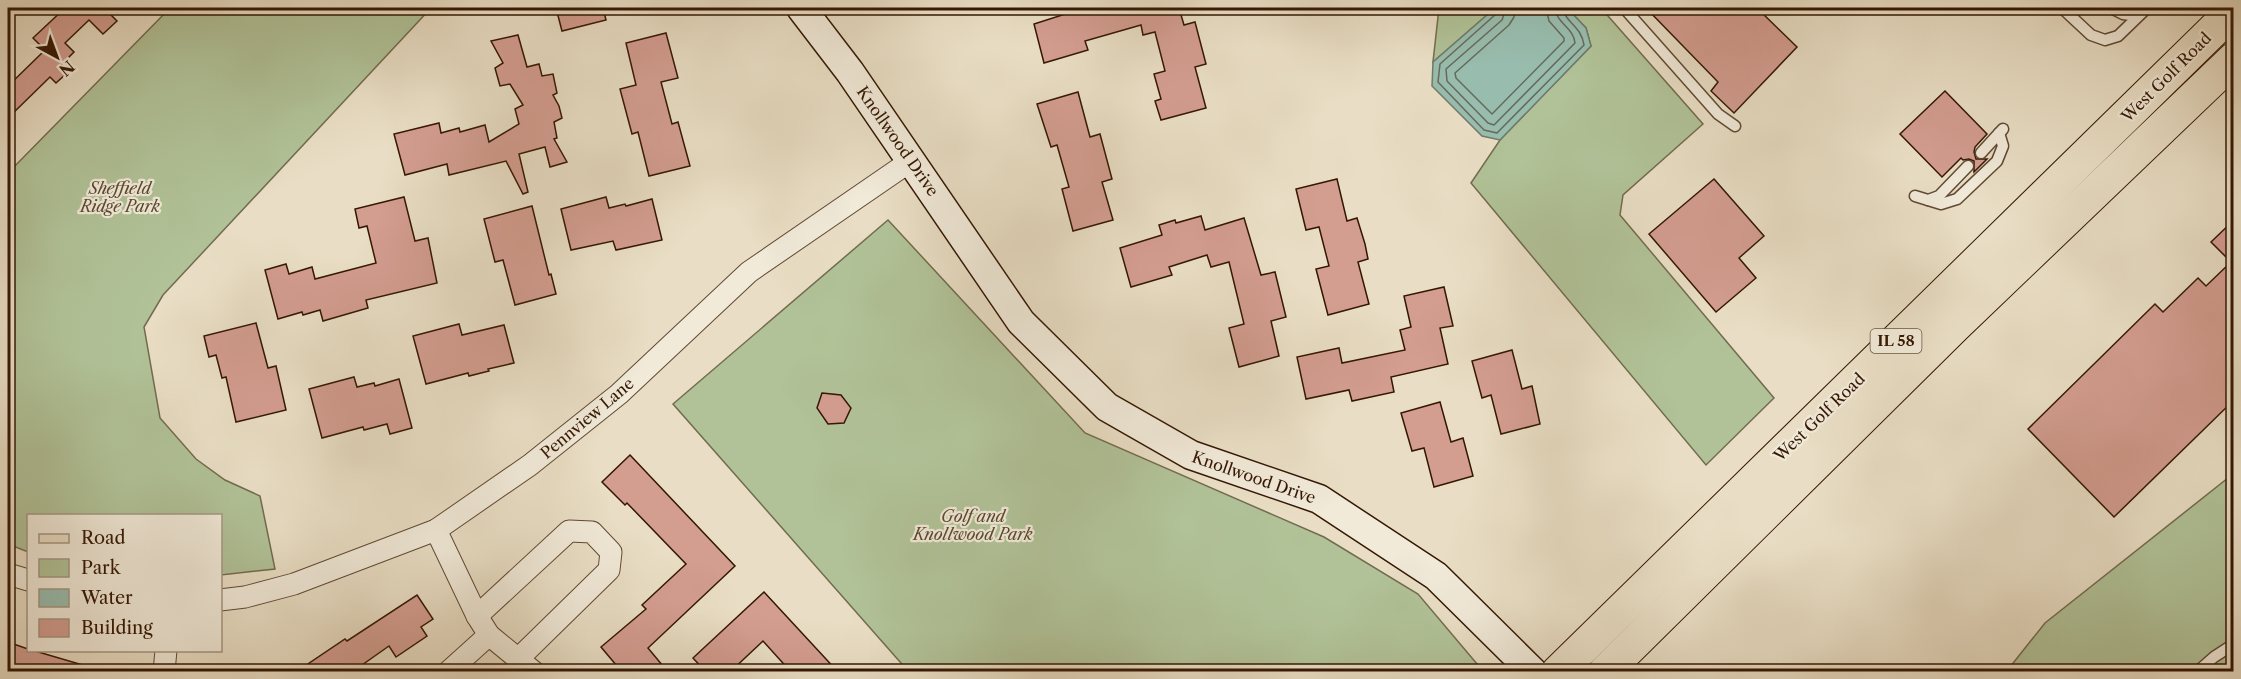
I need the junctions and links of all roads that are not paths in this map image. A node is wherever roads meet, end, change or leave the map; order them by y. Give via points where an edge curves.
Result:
1 (801, 8) edge
2 (1623, 8) edge
3 (2062, 8) edge
4 (2147, 8) edge
5 (2113, 9) edge
6 (2234, 10) edge
7 (2138, 16) junction
8 (2234, 59) edge
9 (1735, 126) dead end
10 (1981, 153) dead end
11 (912, 160) junction
12 (1968, 166) dead end
13 (1915, 196) dead end
14 (1928, 200) junction
15 (436, 530) junction
16 (8, 574) edge
17 (27, 580) edge
18 (222, 600) edge
19 (477, 616) junction
20 (489, 635) junction
21 (2234, 644) edge
22 (166, 652) edge
23 (526, 665) edge
24 (164, 672) edge
25 (448, 672) edge
26 (1533, 672) edge
27 (1558, 672) edge
28 (1605, 672) edge
29 (2197, 672) edge

1 - 11 street, Knollwood Drive
2 - 9 lane via 1718,114
3 - 7 lane via 2091,35 2105,40 2118,36
4 - 7 lane
5 - 7 lane
6 - 27 main road, West Golf Road / IL 58
8 - 28 main road, West Golf Road / IL 58 via 1955,326
10 - 14 lane via 2002,130 2003,146 1997,161 1957,199 1941,204
11 - 15 street, Pennview Lane via 748,272 619,394 530,465
11 - 26 street, Knollwood Drive via 1021,322 1107,407 1191,455 1319,499 1436,576
12 - 14 lane via 1939,196
13 - 14 lane
15 - 18 street, Pennview Lane via 294,584
15 - 19 street
16 - 17 street
19 - 20 street
19 - 23 street via 569,531 592,532 611,552 609,570
20 - 23 street
20 - 25 street
21 - 29 lane
22 - 24 street

